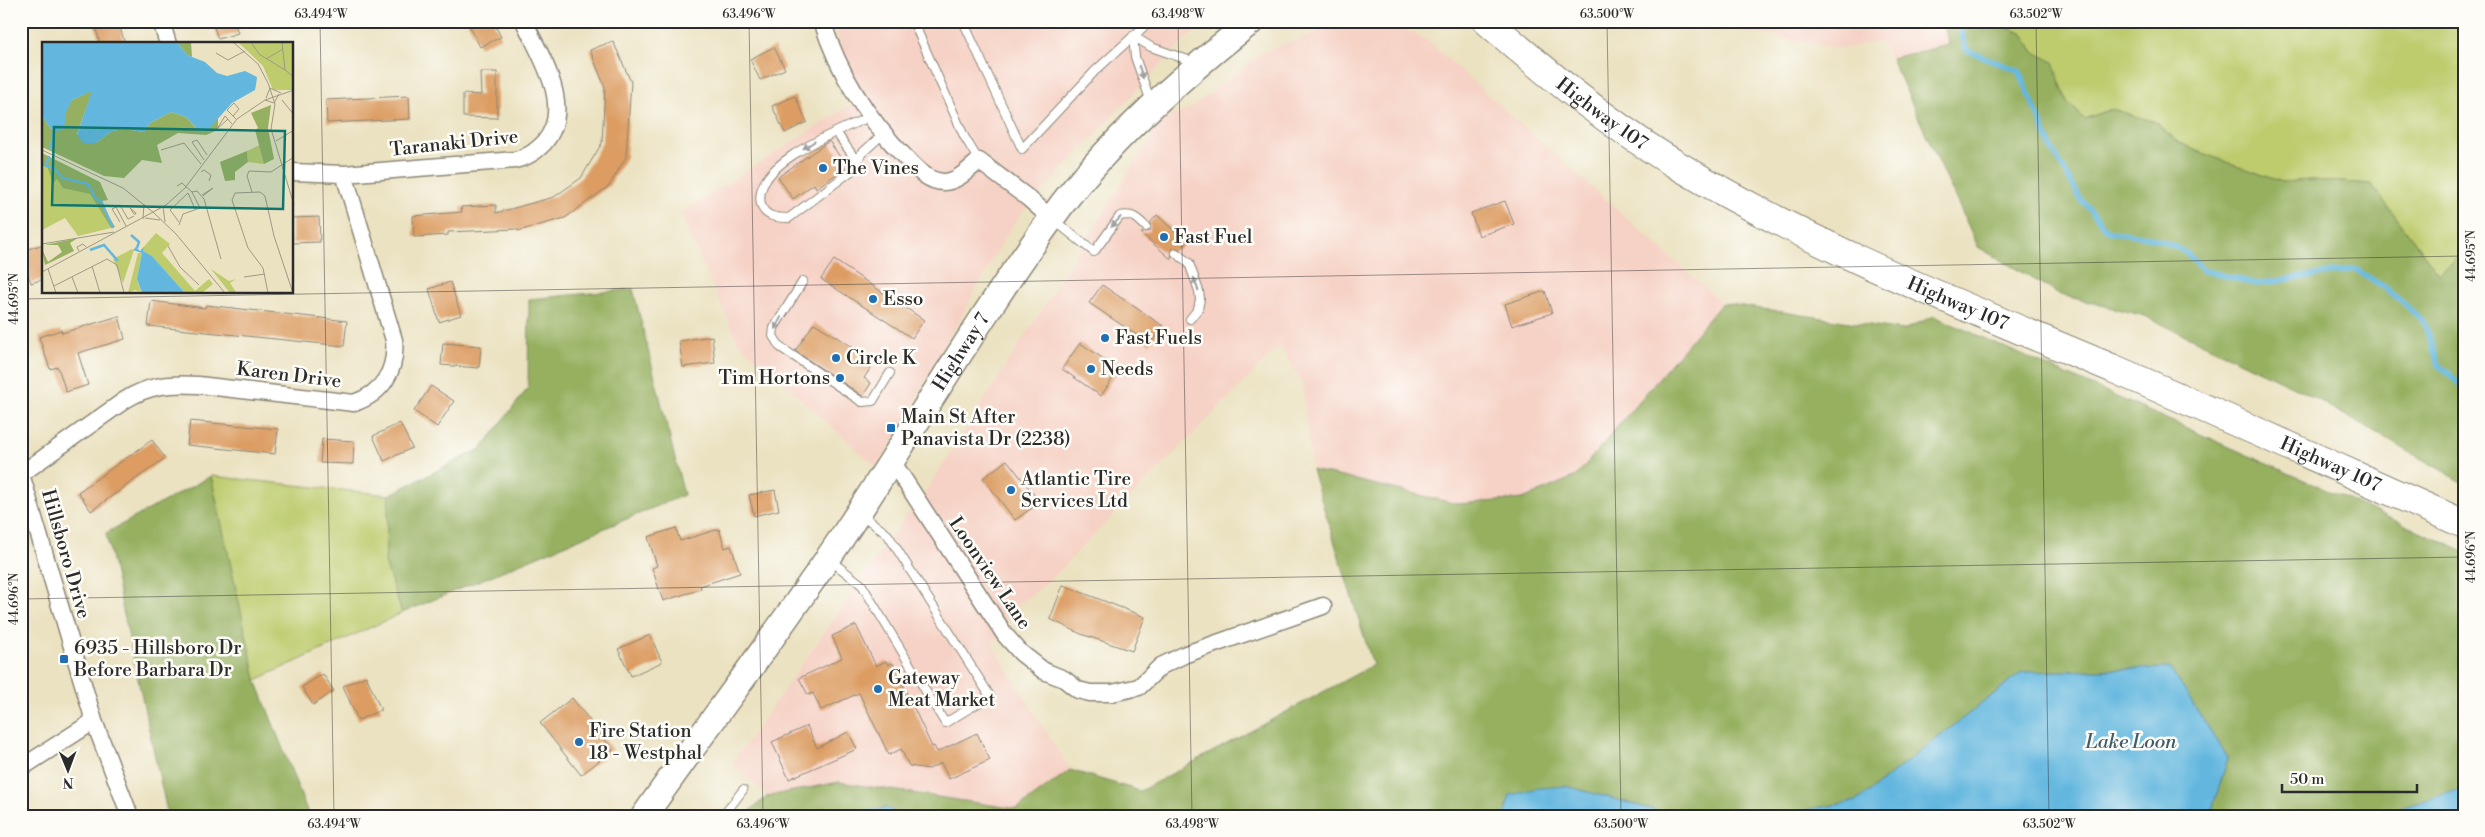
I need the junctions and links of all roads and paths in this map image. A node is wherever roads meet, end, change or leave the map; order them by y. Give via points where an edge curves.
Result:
1 (161, 21) edge
2 (524, 21) edge
3 (822, 21) edge
4 (913, 21) edge
5 (963, 21) edge
6 (1150, 21) edge
7 (1252, 21) edge
8 (1489, 24) edge
9 (1133, 36) junction
10 (167, 42) edge
11 (1198, 64) junction
12 (1152, 106) junction
13 (870, 117) junction
14 (836, 132) junction
15 (884, 134) junction
16 (979, 161) junction
17 (858, 163) junction
18 (294, 172) edge
19 (344, 174) junction
20 (1052, 219) junction
21 (1146, 227) dead end
22 (1176, 253) dead end
23 (803, 281) dead end
24 (1190, 318) dead end
25 (890, 373) dead end
26 (892, 461) junction
27 (21, 474) edge
28 (858, 512) junction
29 (2464, 524) edge
30 (827, 558) junction
31 (1323, 606) dead end
32 (94, 721) junction
33 (21, 768) edge
34 (743, 790) dead end
35 (130, 816) edge
36 (644, 816) edge
37 (723, 816) edge

1 - 10 street
2 - 19 street, Taranaki Drive via 552,84 556,106 555,122 547,139 531,155 515,160
3 - 13 street via 839,64
4 - 16 lane via 964,136
5 - 9 lane via 1022,149 1095,71
6 - 9 lane
7 - 11 main road, Highway 7
8 - 29 highway, Highway 107 via 1637,139 1676,165 1786,225 1877,269 2128,375
9 - 11 lane via 1151,47
9 -> 12 lane via 1135,57
11 - 12 main road, Highway 7
12 - 20 main road, Highway 7 via 1092,170
13 - 14 lane
13 - 15 street
14 - 17 lane
14 -> 17 lane via 815,141 770,174 762,187 762,207 768,215 789,218
15 - 16 street via 923,174 935,181 956,179
15 - 17 lane via 861,154
16 - 20 street
18 - 19 street, Taranaki Drive
19 - 27 street, Karen Drive via 394,340 392,370 381,386 362,400 343,402 177,383 155,386 140,390
21 -> 20 lane via 1136,217 1120,216 1094,252
20 - 26 main road, Highway 7
24 -> 22 lane via 1198,309 1199,291 1189,263
23 -> 25 lane via 774,328 773,336 780,347 862,402 873,401
26 - 28 main road, Highway 7
26 - 31 street, Loonview Lane via 1005,635 1020,653 1078,690 1112,693 1139,687 1161,666 1186,654
27 - 32 street, Hillsboro Drive
28 - 30 main road, Highway 7
28 - 30 lane via 888,535 990,696 945,723 862,586
30 - 36 main road, Highway 7
32 - 33 street
32 - 35 street, Hillsboro Drive
34 - 37 lane

